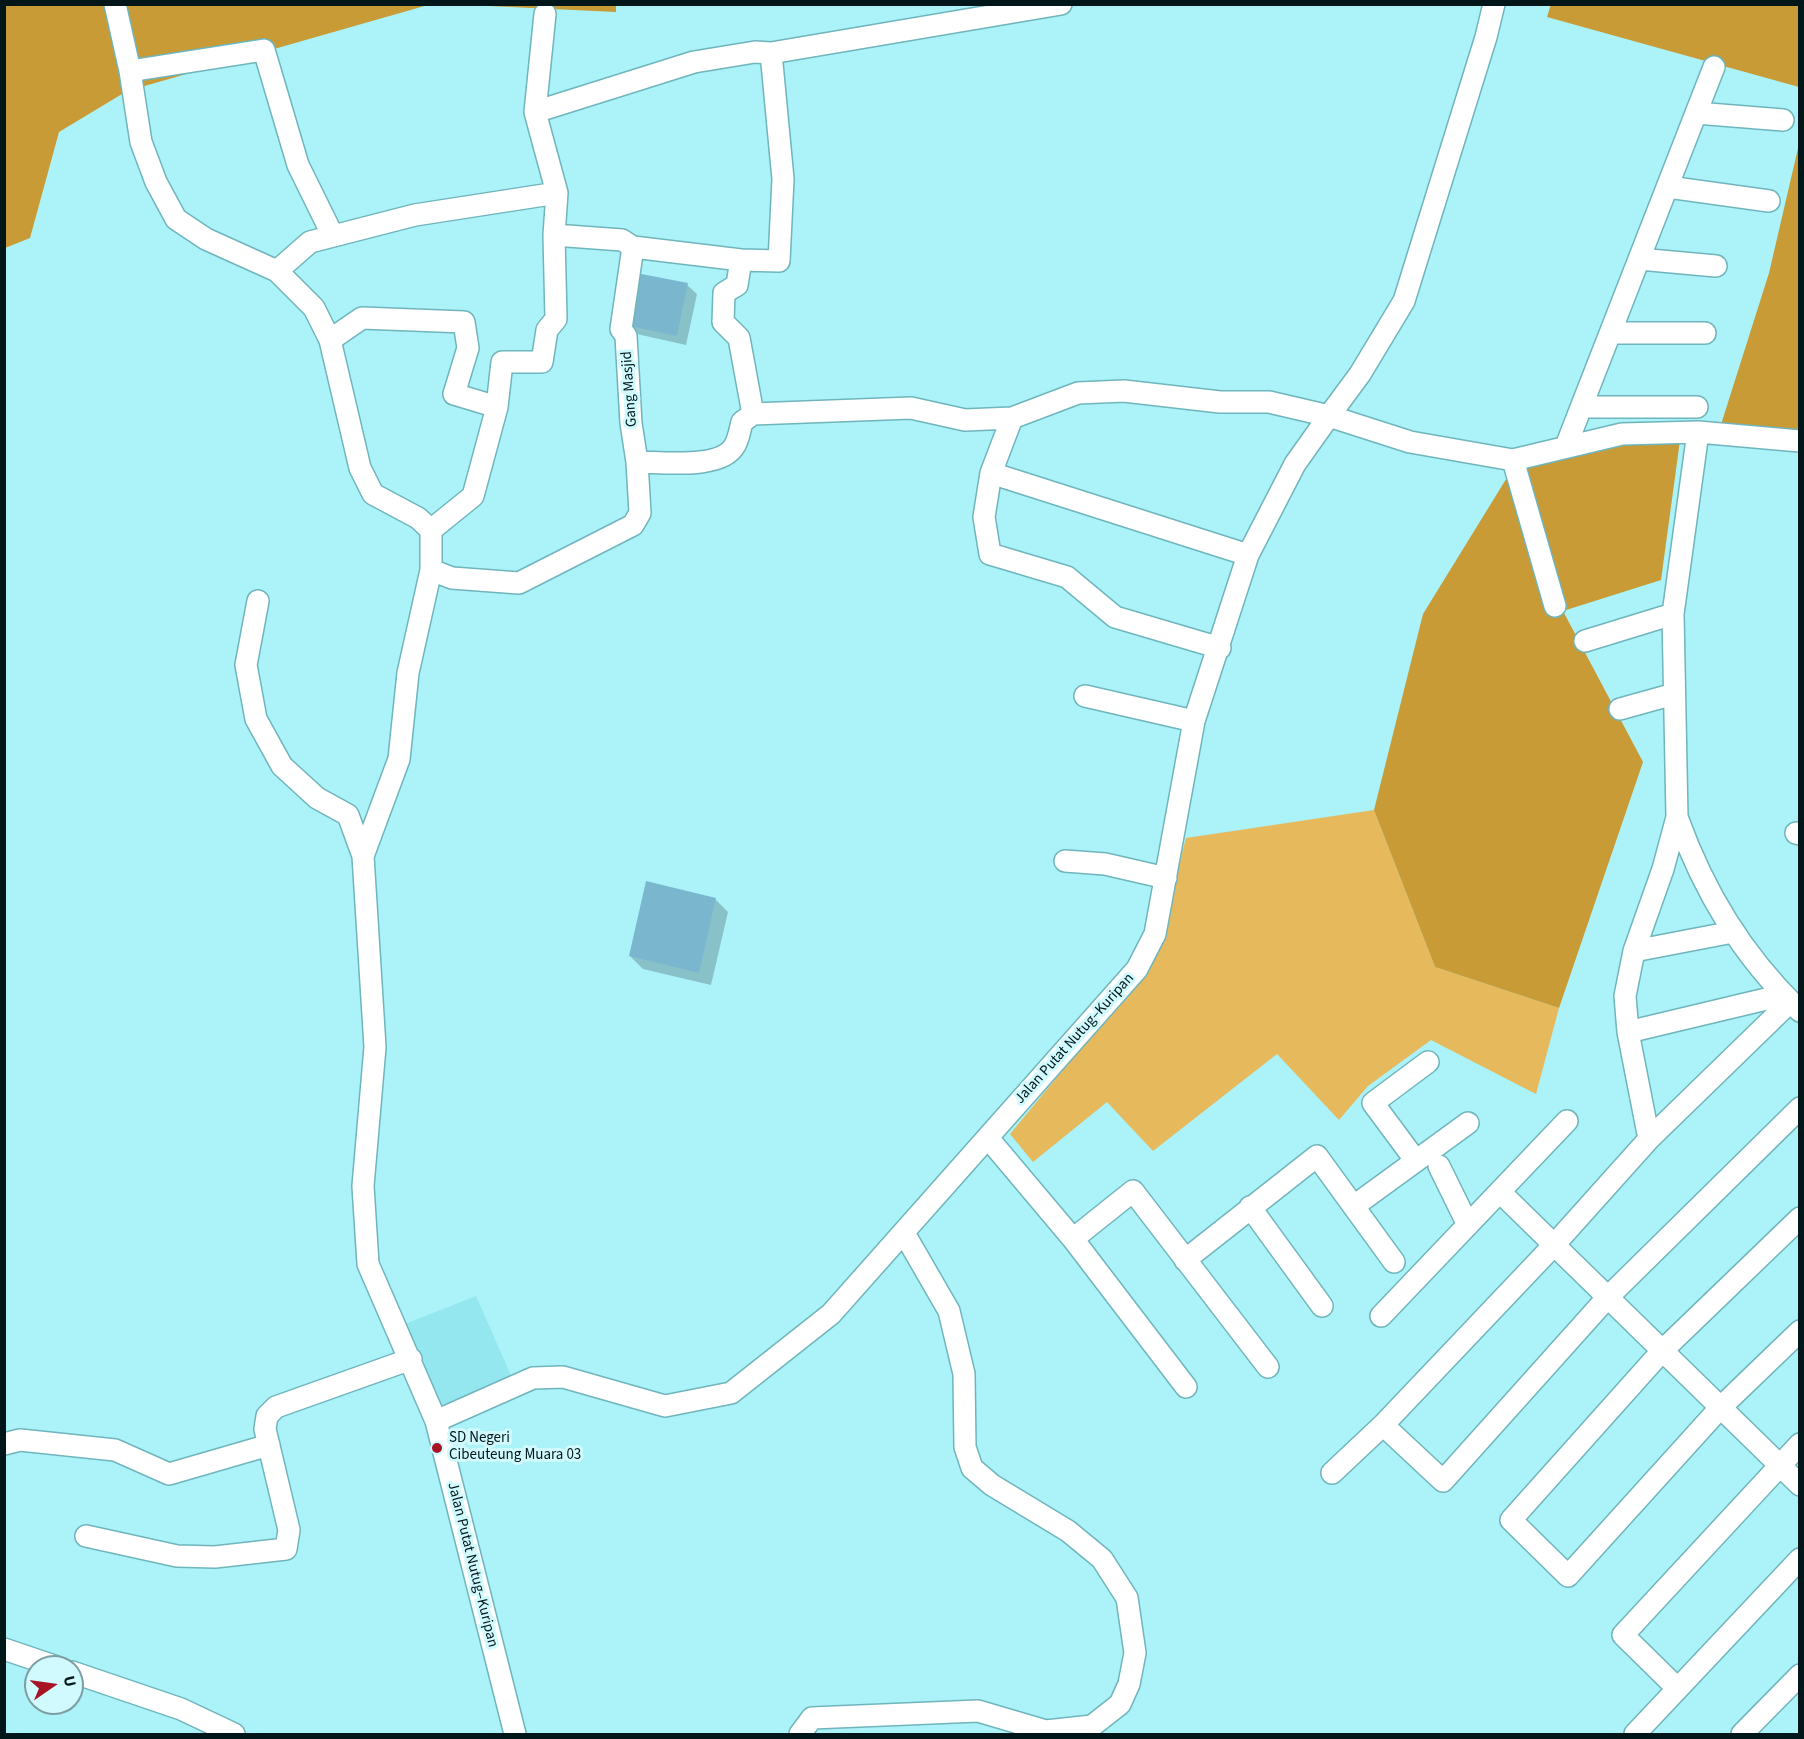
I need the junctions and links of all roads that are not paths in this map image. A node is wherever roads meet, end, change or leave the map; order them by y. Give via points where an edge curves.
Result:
1 (115, 4) edge
2 (1061, 4) edge
3 (1494, 4) edge
4 (545, 14) dead end
5 (771, 53) junction
6 (1714, 67) dead end
7 (130, 71) junction
8 (535, 112) junction
9 (1696, 113) junction
10 (1783, 120) dead end
11 (1668, 187) junction
12 (557, 192) junction
13 (1769, 201) dead end
14 (554, 235) junction
15 (333, 236) junction
16 (633, 247) junction
17 (1640, 259) junction
18 (741, 260) junction
19 (1716, 266) dead end
20 (277, 271) junction
21 (1611, 333) junction
22 (1705, 333) dead end
23 (330, 340) junction
24 (497, 407) junction
25 (1582, 407) junction
26 (1697, 407) dead end
27 (753, 414) junction
28 (1329, 416) junction
29 (1012, 418) junction
30 (1698, 432) junction
31 (1800, 441) edge
32 (1566, 446) junction
33 (1513, 460) junction
34 (637, 462) junction
35 (992, 473) junction
36 (431, 530) junction
37 (1248, 555) junction
38 (431, 570) junction
39 (258, 601) dead end
40 (1555, 606) dead end
41 (1673, 614) junction
42 (1585, 641) dead end
43 (1220, 648) junction
44 (1674, 694) junction
45 (1085, 696) dead end
46 (1620, 709) dead end
47 (1194, 721) junction
48 (1677, 817) junction
49 (363, 856) junction
50 (1065, 861) dead end
51 (1166, 878) junction
52 (1733, 932) junction
53 (1634, 951) junction
54 (1791, 1003) edge
55 (1628, 1032) junction
56 (1428, 1062) dead end
57 (1800, 1108) edge
58 (1567, 1121) dead end
59 (1468, 1123) dead end
60 (988, 1137) junction
61 (1649, 1139) junction
62 (1416, 1161) junction
63 (1439, 1166) dead end
64 (1500, 1192) junction
65 (1354, 1206) junction
66 (1250, 1207) junction
67 (1800, 1218) edge
68 (1468, 1225) junction
69 (904, 1233) junction
70 (1073, 1239) junction
71 (1554, 1245) junction
72 (1185, 1260) junction
73 (1394, 1262) dead end
74 (1607, 1298) junction
75 (1322, 1306) dead end
76 (1381, 1316) dead end
77 (1800, 1331) edge
78 (1662, 1351) junction
79 (411, 1359) junction
80 (1268, 1367) dead end
81 (1186, 1387) dead end
82 (1720, 1408) junction
83 (436, 1421) junction
84 (1383, 1425) junction
85 (4, 1444) edge
86 (1800, 1444) edge
87 (269, 1445) junction
88 (1778, 1464) junction
89 (1332, 1473) dead end
90 (1800, 1485) edge
91 (86, 1536) dead end
92 (1800, 1559) edge
93 (4, 1649) edge
94 (24, 1656) edge
95 (1800, 1675) edge
96 (84, 1676) edge
97 (1677, 1688) junction
98 (234, 1734) edge
99 (515, 1734) edge
100 (800, 1734) edge
101 (1635, 1734) edge
102 (1743, 1734) edge

1 - 7 street
2 - 5 street
3 - 28 street, Jalan Putat Nutug–Kuripan via 1404,301 1360,374
4 - 8 street
5 - 8 street via 694,62
5 - 18 street via 783,179 780,261
6 - 9 street
7 - 15 street via 264,50 298,165
7 - 20 street via 141,142 176,219 206,238
8 - 12 street
9 - 10 street
9 - 11 street
11 - 13 street
11 - 17 street
12 - 14 street
12 - 15 street via 416,214
14 - 16 street via 621,240
14 - 24 street via 556,319 547,330 542,362 502,362
15 - 20 street via 310,242
16 - 18 street
16 - 34 street, Gang Masjid via 621,329 626,336
17 - 19 street
17 - 21 street
18 - 27 street via 737,285 724,294 723,322 739,338
20 - 23 street via 314,308
21 - 22 street
21 - 25 street
23 - 24 street via 362,318 464,322 468,348 454,394
23 - 36 street via 360,468 373,494 418,518
24 - 36 street via 473,496
25 - 26 street
25 - 32 street
27 - 29 street via 911,408 965,420
27 - 34 street via 742,422 735,445 725,456 704,462
28 - 29 street via 1269,402 1220,402 1124,391 1078,393
28 - 33 street via 1410,442
28 - 37 street, Jalan Putat Nutug–Kuripan via 1295,464
29 - 35 street
30 - 31 street
30 - 32 street via 1622,434
30 - 41 street
32 - 33 street
33 - 40 street
34 - 38 street, Gang Masjid via 640,513 633,525 519,583 452,578
35 - 37 street
35 - 43 street via 984,517 990,554 1067,577 1115,617
36 - 38 street
37 - 43 street, Jalan Putat Nutug–Kuripan
38 - 49 street via 408,673 399,759
39 - 49 street via 246,665 256,719 282,766 317,798 348,815
41 - 42 street
41 - 44 street
43 - 47 street, Jalan Putat Nutug–Kuripan
44 - 46 street
44 - 48 street
45 - 47 street
47 - 51 street, Jalan Putat Nutug–Kuripan
48 - 52 street via 1695,865
48 - 53 street
49 - 79 street via 375,1047 363,1186 368,1264
50 - 51 street via 1105,864
51 - 60 street, Jalan Putat Nutug–Kuripan via 1155,934 1137,969
52 - 53 street
52 - 54 street
53 - 55 street via 1624,996
54 - 55 street
54 - 61 street
55 - 61 street
56 - 62 street via 1373,1103
57 - 74 street
58 - 64 street
59 - 62 street
60 - 69 street, Jalan Putat Nutug–Kuripan
60 - 70 street
61 - 71 street
62 - 65 street
63 - 68 street
64 - 68 street
64 - 71 street
65 - 66 street via 1317,1156
65 - 73 street
66 - 72 street
66 - 75 street
67 - 78 street
68 - 76 street
69 - 83 street, Jalan Putat Nutug–Kuripan via 831,1314 731,1393 665,1407 563,1377 533,1378
69 - 100 street via 949,1311 964,1374 965,1447 972,1468 992,1485 1068,1531 1102,1559 1118,1580 1127,1598 1134,1633 1129,1684 1120,1704 1092,1726 1046,1731 978,1712 812,1718
70 - 72 street via 1133,1191
70 - 81 street
71 - 74 street
71 - 84 street
72 - 80 street
74 - 78 street
74 - 84 street via 1443,1481
77 - 82 street
78 - 82 street
78 - 82 street via 1511,1520 1568,1576
79 - 83 street
79 - 87 street via 276,1407 267,1416
82 - 88 street
83 - 99 street, Jalan Putat Nutug–Kuripan
84 - 89 street
85 - 87 street via 20,1440 115,1450 169,1474
86 - 88 street
87 - 91 street via 290,1530 286,1549 215,1557 177,1556
88 - 90 street
88 - 97 street via 1623,1635
92 - 97 street
93 - 94 street
95 - 102 street
96 - 98 street via 181,1709
97 - 101 street

